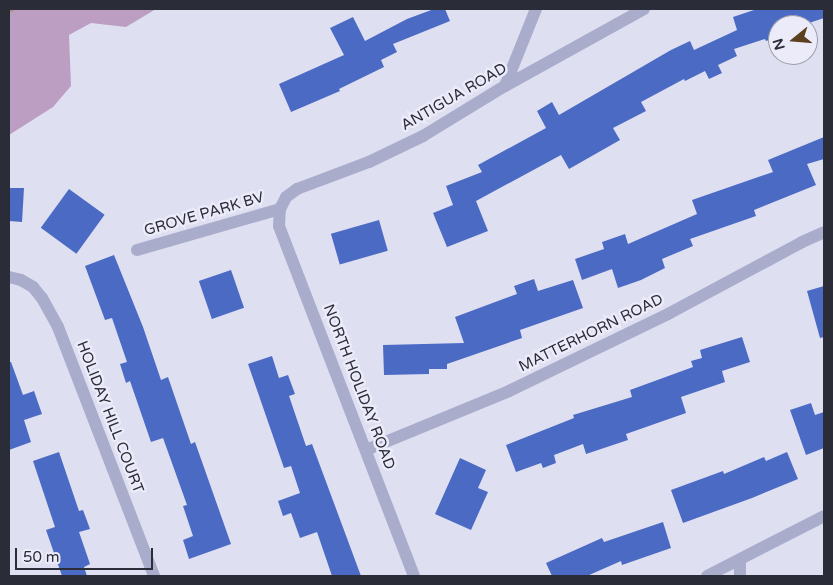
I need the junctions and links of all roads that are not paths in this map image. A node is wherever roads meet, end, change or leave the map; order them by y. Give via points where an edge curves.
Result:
1 (536, 9) edge
2 (644, 9) edge
3 (505, 86) junction
4 (280, 209) junction
5 (824, 232) edge
6 (137, 250) dead end
7 (15, 278) edge
8 (366, 450) junction
9 (824, 516) edge
10 (740, 560) junction
11 (154, 576) edge
12 (414, 576) edge
13 (707, 576) edge
14 (740, 576) edge

1 - 3 street
2 - 3 street, ANTIGUA ROAD
3 - 4 street, ANTIGUA ROAD via 423,136 369,162 296,189 286,197
4 - 6 street, GROVE PARK BV
4 - 8 street, NORTH HOLIDAY ROAD via 280,226
5 - 8 street, MATTERHORN ROAD via 668,314 509,391
7 - 11 street, HOLIDAY HILL COURT via 33,287 58,327
8 - 12 street, NORTH HOLIDAY ROAD
9 - 10 street
10 - 13 street
10 - 14 street

